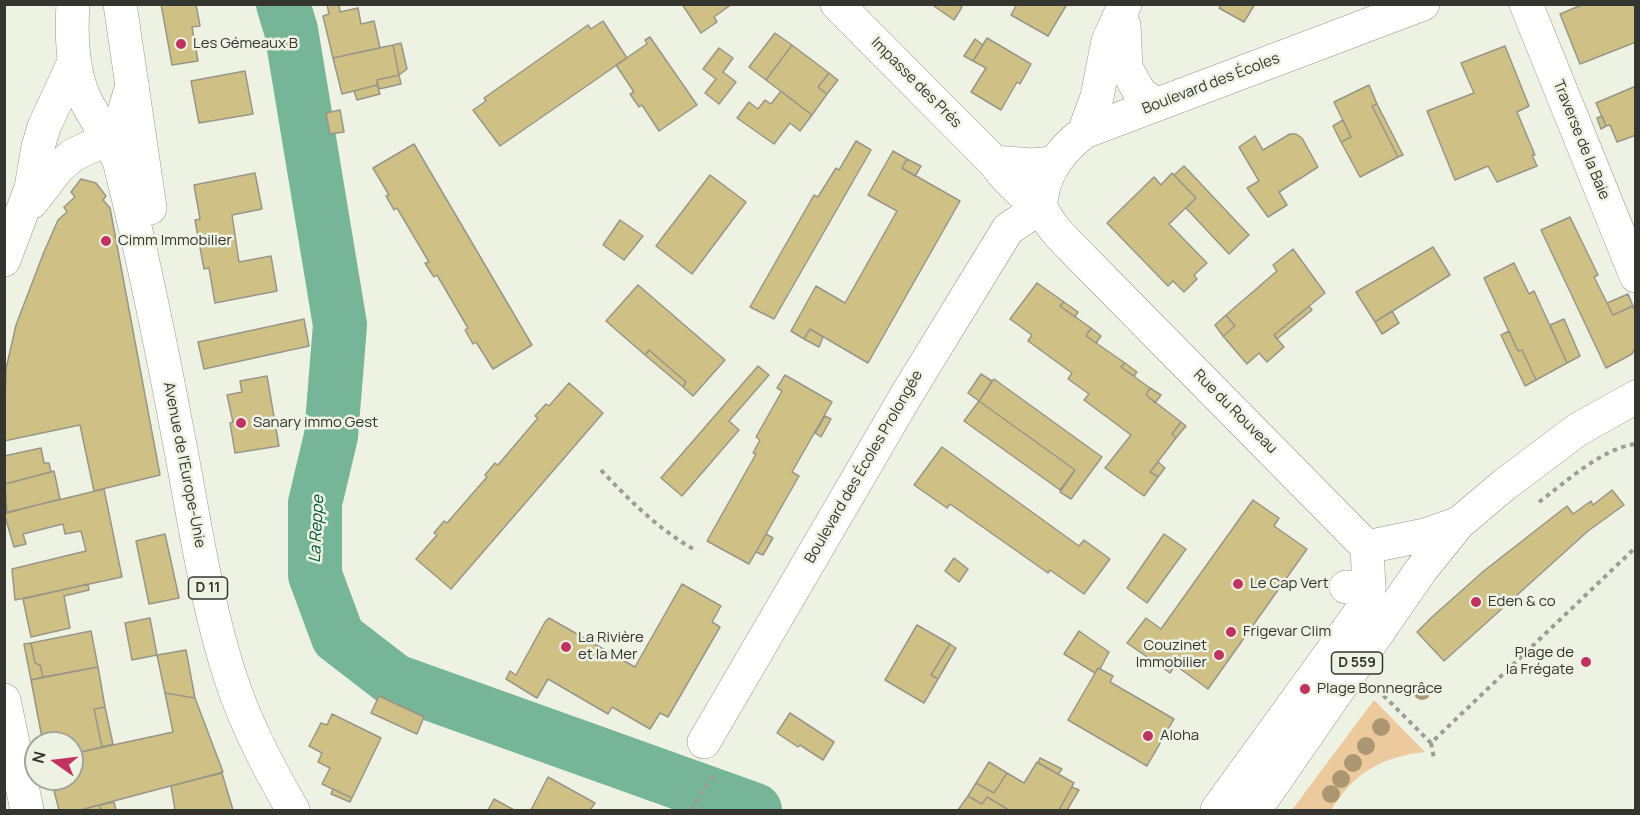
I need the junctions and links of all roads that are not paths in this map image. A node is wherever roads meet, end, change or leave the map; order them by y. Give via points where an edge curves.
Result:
1 (73, 4) edge
2 (106, 4) edge
3 (120, 4) edge
4 (837, 4) edge
5 (1126, 4) edge
6 (1423, 4) edge
7 (1526, 4) edge
8 (127, 44) junction
9 (74, 62) junction
10 (132, 85) junction
11 (1156, 104) junction
12 (1084, 132) junction
13 (109, 138) junction
14 (994, 162) junction
15 (1053, 163) junction
16 (1041, 207) junction
17 (13, 210) edge
18 (4, 260) edge
19 (1635, 276) edge
20 (163, 353) junction
21 (1635, 397) edge
22 (1459, 523) junction
23 (1367, 547) junction
24 (4, 700) edge
25 (713, 753) road end
26 (27, 810) edge
27 (293, 810) edge
28 (1217, 810) edge
29 (1255, 810) edge

1 - 9 main road, Avenue de l'Europe-Unie / D 11
2 - 8 main road via 112,26
3 - 8 main road, Avenue de l'Europe-Unie / D 11
4 - 14 main road, Impasse des Prés
5 - 11 main road via 1126,68 1140,93
5 - 12 main road via 1108,41
6 - 11 main road, Boulevard des Écoles
7 - 19 main road, Traverse de la Baie
8 - 10 main road, Avenue de l'Europe-Unie / D 11
9 - 13 main road, Avenue de l'Europe-Unie / D 11 via 84,96
9 - 17 main road via 44,127 31,188
10 - 13 main road via 123,116
10 - 20 main road, Avenue de l'Europe-Unie / D 11 via 152,224
11 - 12 main road, Boulevard des Écoles
12 - 15 main road, Boulevard des Écoles
13 - 17 main road via 73,155 39,194
13 - 20 main road, Avenue de l'Europe-Unie / D 11 via 120,164
14 - 15 main road
14 - 16 main road, Impasse des Prés via 1005,179
15 - 16 main road, Boulevard des Écoles via 1044,182
16 - 23 main road, Rue du Rouveau via 1061,236
16 - 25 main road, Boulevard des Écoles Prolongée via 1008,229 936,345
17 - 18 main road
20 - 27 main road, Avenue de l'Europe-Unie / D 11 via 218,633 248,722
21 - 22 main road, D 559 via 1577,430
22 - 23 main road via 1425,535
22 - 29 main road, D 559
23 - 28 main road via 1357,588 1362,610 1258,738
24 - 26 main road

